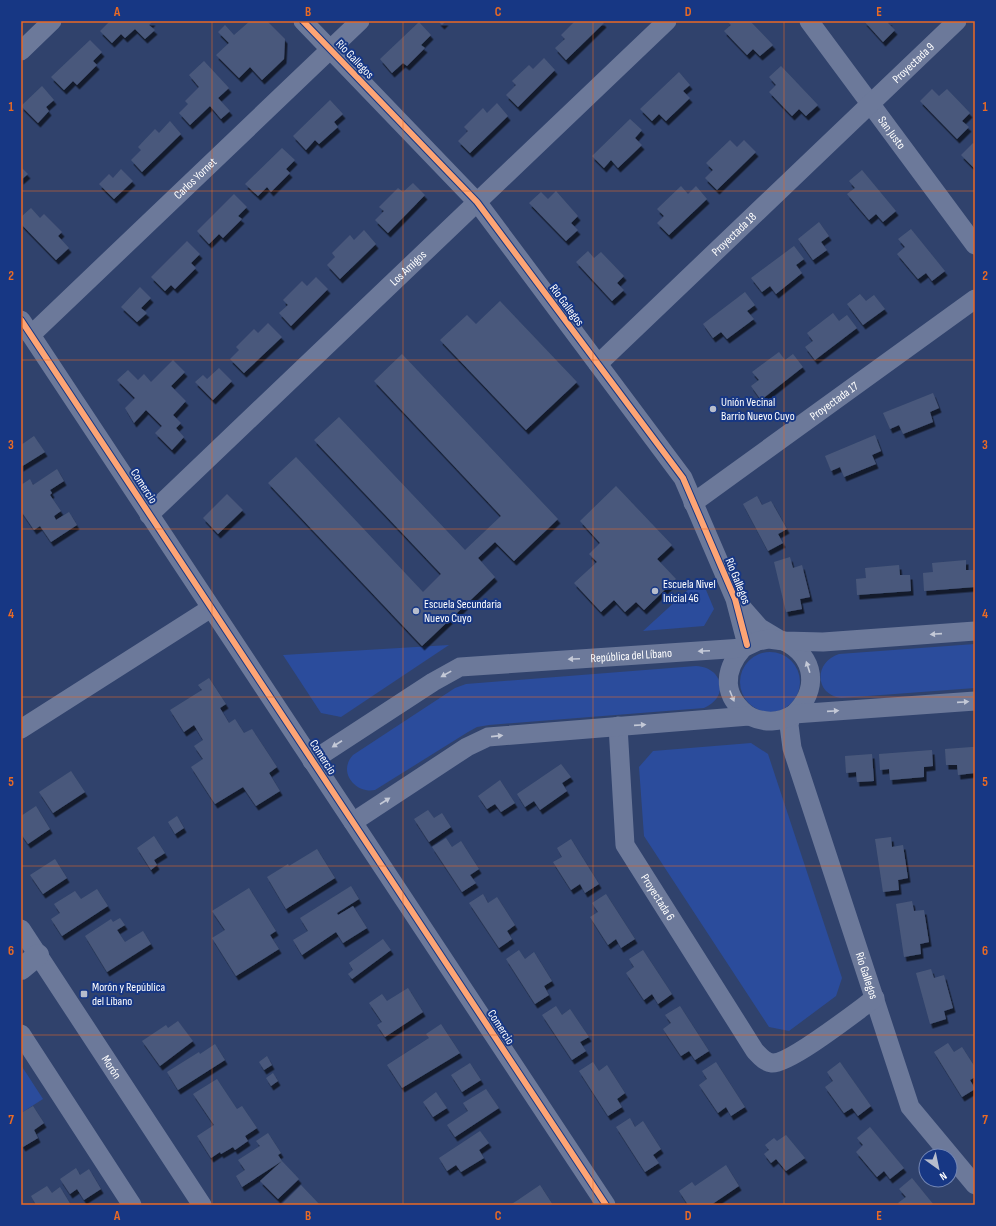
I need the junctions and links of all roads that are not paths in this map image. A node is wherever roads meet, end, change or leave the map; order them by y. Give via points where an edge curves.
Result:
1 (52, 21) edge
2 (303, 21) edge
3 (360, 21) edge
4 (667, 21) edge
5 (808, 21) edge
6 (957, 21) edge
7 (330, 49) junction
8 (21, 51) edge
9 (870, 105) junction
10 (477, 202) junction
11 (975, 245) edge
12 (975, 299) edge
13 (26, 328) edge
14 (598, 364) junction
15 (693, 503) junction
16 (150, 515) junction
17 (735, 599) junction
18 (211, 608) junction
19 (975, 631) edge
20 (782, 641) junction
21 (745, 647) junction
22 (975, 701) edge
23 (793, 715) junction
24 (757, 719) junction
25 (618, 726) junction
26 (21, 729) edge
27 (792, 748) junction
28 (312, 761) junction
29 (353, 822) junction
30 (21, 929) edge
31 (38, 955) junction
32 (21, 969) edge
33 (874, 998) junction
34 (21, 1034) edge
35 (975, 1185) edge
36 (132, 1205) edge
37 (202, 1205) edge
38 (606, 1205) edge

1 - 8 street
2 - 7 street, Río Gallegos
3 - 7 street, Carlos Yornet
4 - 10 street, Los Amigos
5 - 9 street, San Justo
6 - 9 street, Proyectada 9
7 - 10 street, Río Gallegos
7 - 13 street, Carlos Yornet
9 - 11 street, San Justo
9 - 14 street, Proyectada 18
10 - 14 street, Río Gallegos
10 - 16 street, Los Amigos
12 - 15 street, Proyectada 17
13 - 16 street, Comercio
14 - 15 street, Río Gallegos via 683,478
15 - 17 street, Río Gallegos
16 - 18 street, Comercio
17 - 20 street, Río Gallegos via 760,628
17 - 21 street, Río Gallegos
18 - 26 street
18 - 28 street, Comercio
19 -> 20 street, República del Líbano via 823,642
20 - 21 street, República del Líbano via 769,639
23 -> 20 street, Río Gallegos via 801,707 810,689 810,670 800,652
21 -> 24 street, Río Gallegos via 731,664 728,684 734,703
21 -> 28 street, República del Líbano via 460,667
23 -> 22 street
23 - 24 street via 774,722
23 - 27 street, Río Gallegos via 789,725
25 -> 24 street
24 - 27 street, Río Gallegos via 780,733
29 -> 25 street via 467,747 488,737
25 - 33 street, Proyectada 6 via 625,845 755,1050 764,1060 772,1063 783,1061
27 - 33 street, Río Gallegos
28 - 29 street, Comercio
29 - 38 street, Comercio
30 - 31 street, Morón
31 - 32 street
31 - 37 street, Morón
33 - 35 street, Río Gallegos via 910,1106
34 - 36 street

